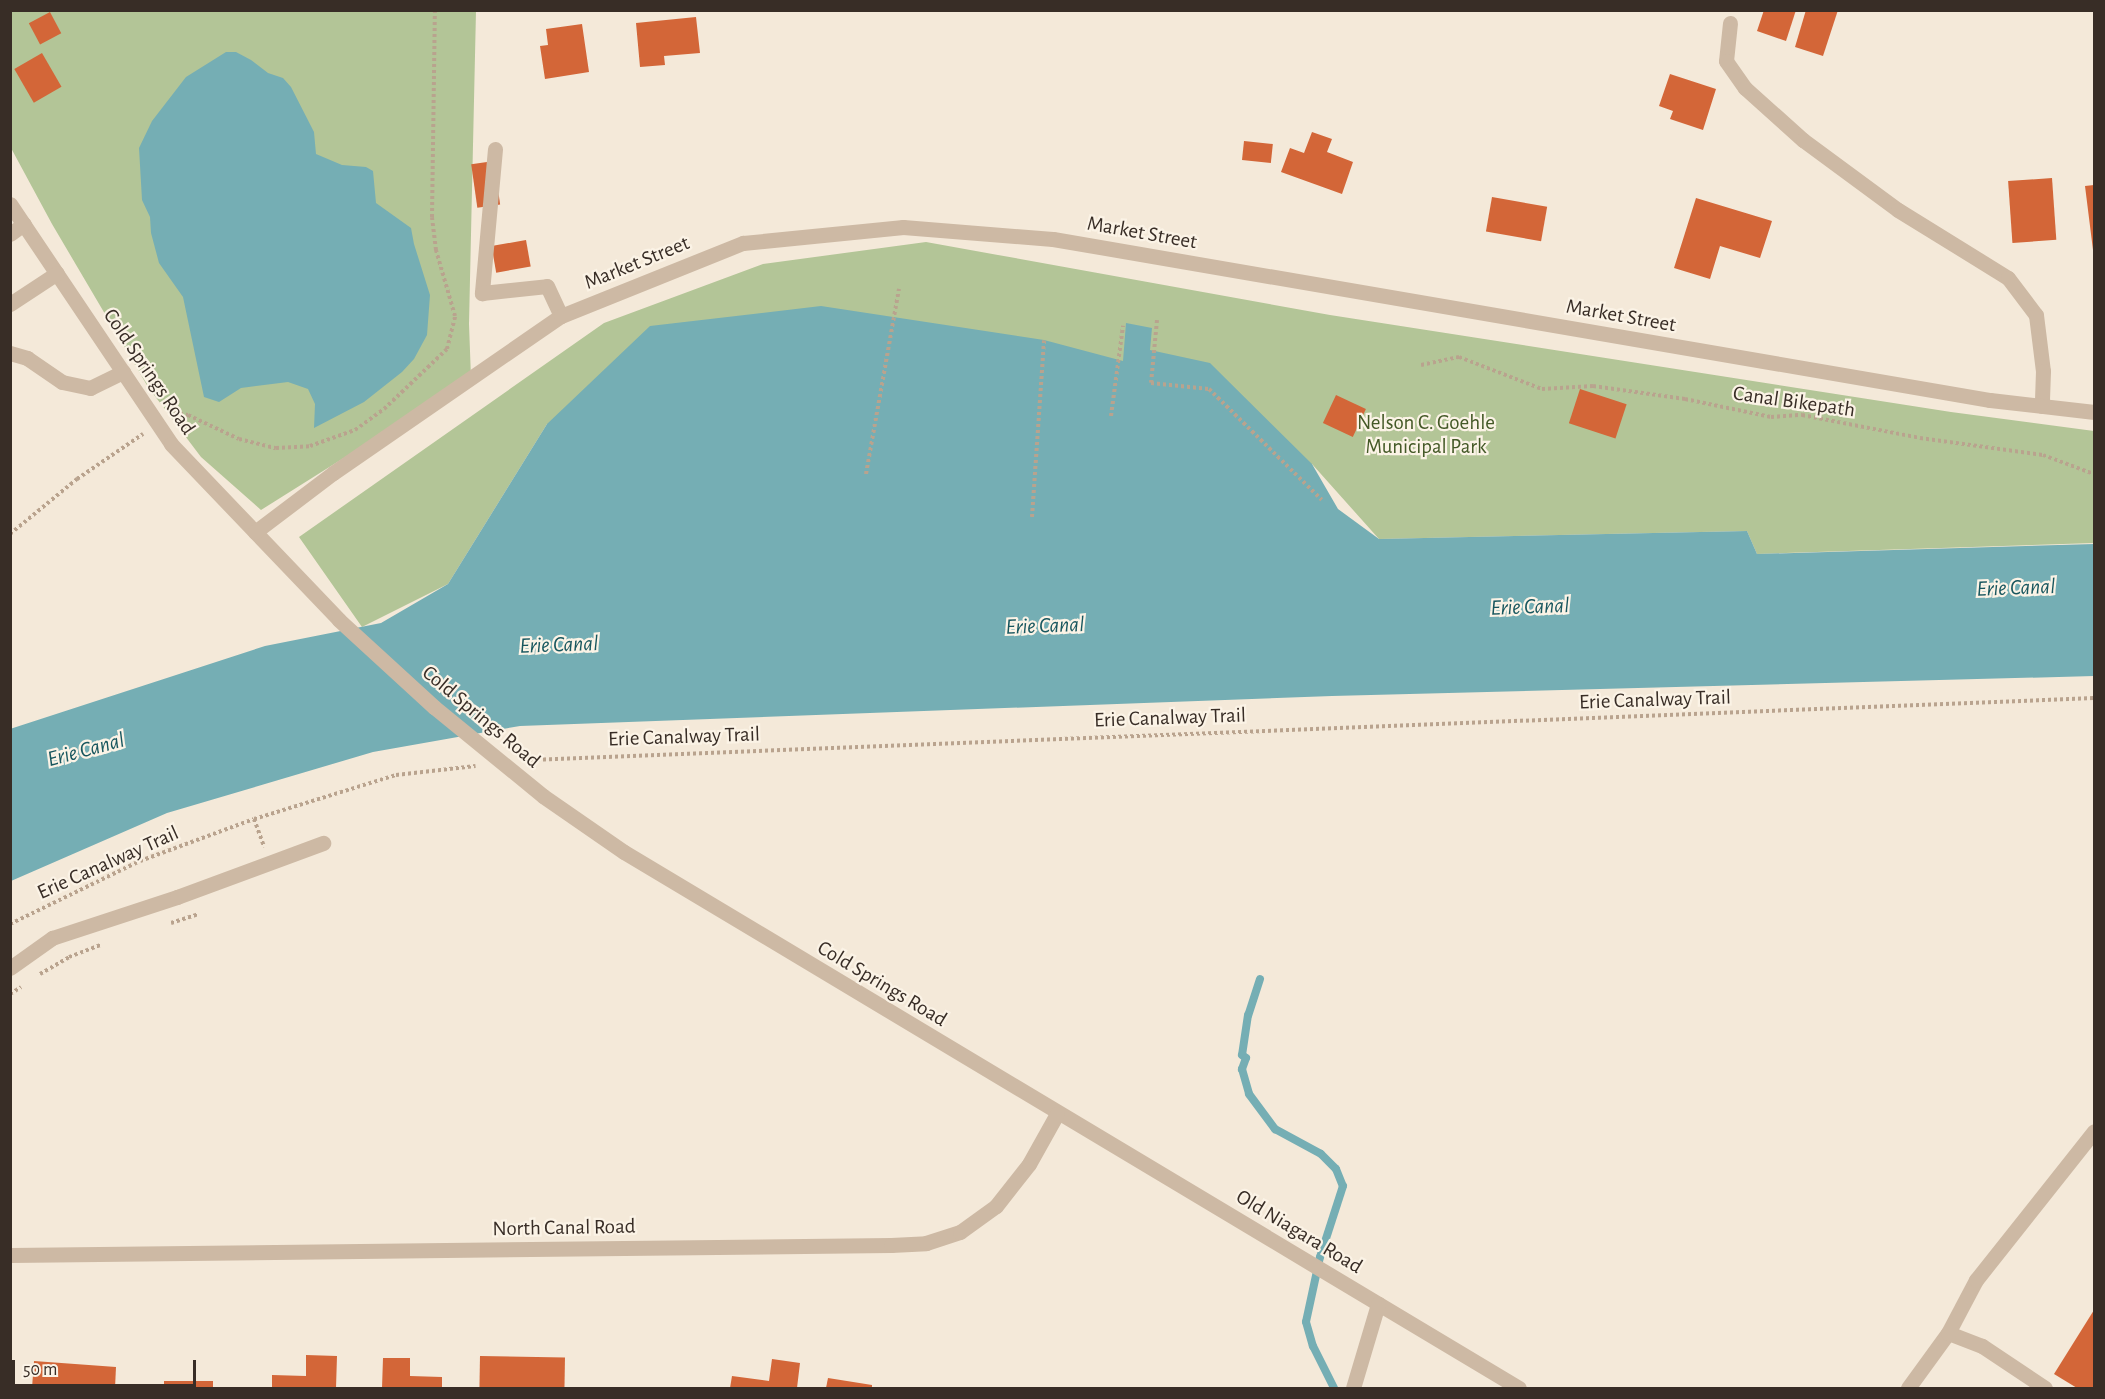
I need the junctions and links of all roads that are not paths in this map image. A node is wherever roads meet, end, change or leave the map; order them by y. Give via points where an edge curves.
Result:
1 (1730, 23) dead end
2 (495, 149) dead end
3 (10, 204) edge
4 (24, 224) junction
5 (10, 234) edge
6 (57, 273) junction
7 (10, 304) edge
8 (561, 316) junction
9 (10, 353) edge
10 (123, 372) junction
11 (2042, 406) junction
12 (2094, 412) edge
13 (255, 532) junction
14 (323, 843) dead end
15 (10, 968) edge
16 (1057, 1114) junction
17 (2094, 1131) edge
18 (10, 1254) edge
19 (1378, 1304) junction
20 (1948, 1333) junction
21 (1353, 1389) edge
22 (1519, 1389) edge
23 (1908, 1389) edge
24 (2045, 1389) edge

1 - 11 street via 1726,60 1745,88 1803,140 1898,210 2008,278 2036,315 2043,371
2 - 8 street via 482,293 547,286
3 - 4 street, Cold Springs Road
4 - 5 street
4 - 6 street, Cold Springs Road
6 - 7 street
6 - 10 street, Cold Springs Road
8 - 11 street, Market Street via 743,243 903,227 1053,238
8 - 13 street, Market Street via 333,473
9 - 10 street via 27,358 62,382 90,388
10 - 13 street, Cold Springs Road via 171,444
11 - 12 street, Market Street
13 - 16 street, Cold Springs Road via 286,568 434,707 543,796 624,852
14 - 15 street via 52,938
16 - 18 street, North Canal Road via 1029,1164 996,1206 960,1232 926,1243
16 - 19 street, Old Niagara Road
17 - 20 street via 1976,1280
19 - 21 street
19 - 22 street, Old Niagara Road
20 - 23 street
20 - 24 street via 1982,1346

